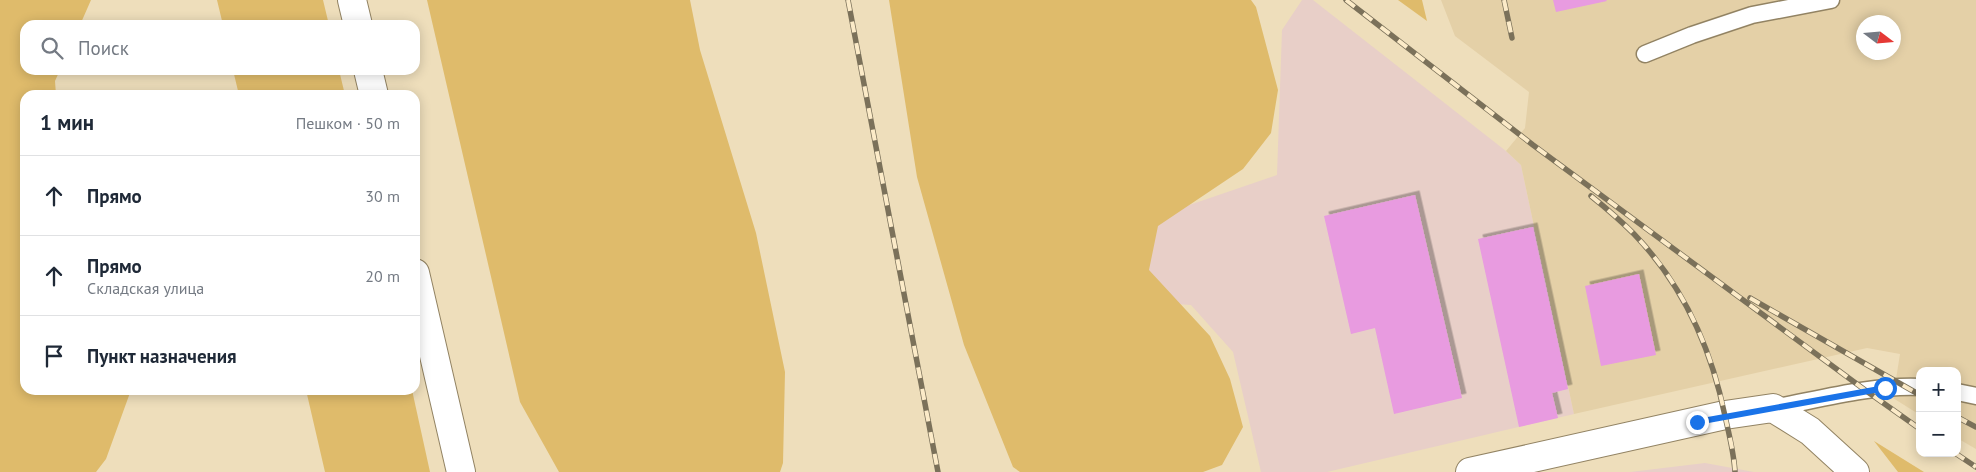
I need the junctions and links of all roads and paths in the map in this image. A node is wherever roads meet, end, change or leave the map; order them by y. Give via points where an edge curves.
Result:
1 (352, 0) edge
2 (1831, 0) edge
3 (357, 20) edge
4 (1645, 54) dead end
5 (369, 75) edge
6 (373, 90) edge
7 (420, 295) edge
8 (1916, 387) edge
9 (1961, 393) edge
10 (1976, 396) edge
11 (1773, 408) junction
12 (461, 472) edge
13 (1470, 472) edge
14 (1855, 472) edge

1 - 3 street
2 - 4 lane via 1752,15
5 - 6 street
7 - 12 street
8 - 11 lane via 1865,390
9 - 10 lane
11 - 13 street via 1725,415
11 - 14 street via 1810,430

